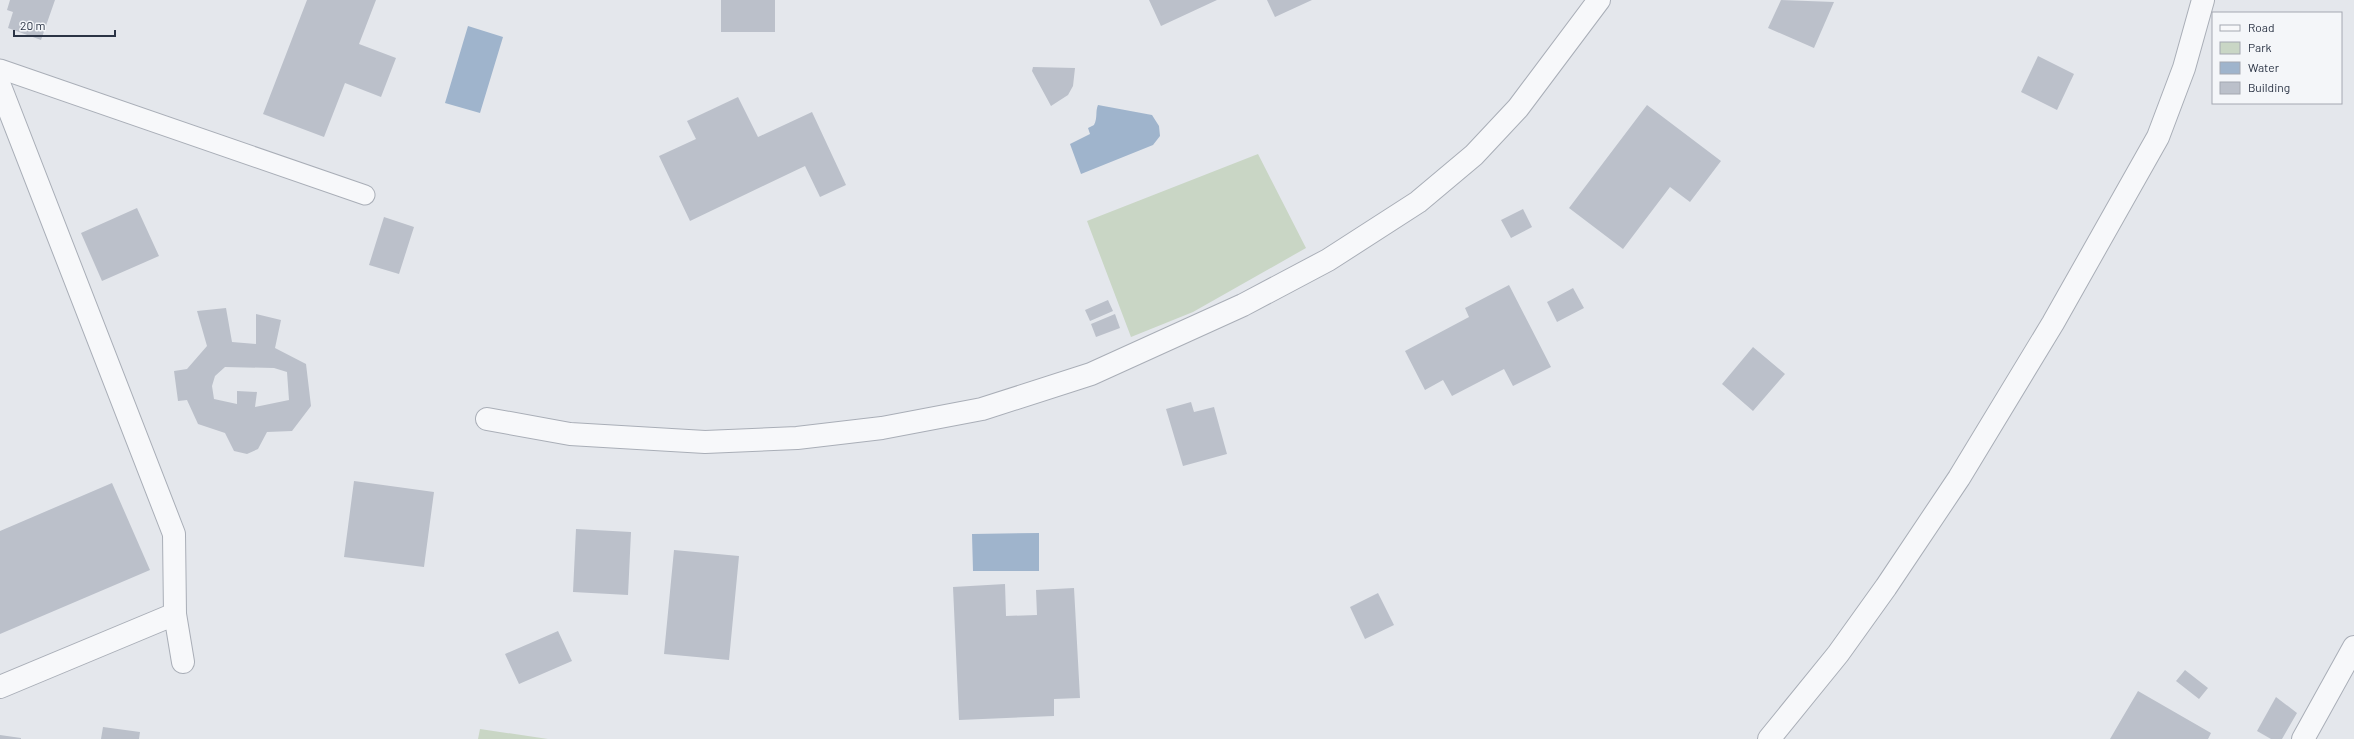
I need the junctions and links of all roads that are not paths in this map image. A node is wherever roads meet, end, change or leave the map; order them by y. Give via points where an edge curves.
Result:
1 (1599, 0) edge
2 (2203, 0) edge
3 (0, 69) edge
4 (0, 86) edge
5 (365, 195) dead end
6 (487, 419) dead end
7 (175, 614) junction
8 (2354, 647) edge
9 (183, 662) dead end
10 (0, 687) edge
11 (1769, 739) edge
12 (2303, 739) edge

1 - 6 street via 1518,108 1474,155 1418,202 1328,260 1243,305 1091,374 982,409 882,428 797,438 681,441 570,434
2 - 11 street via 2182,74 2153,148 2054,323 1963,472 1894,575 1838,654
3 - 5 lane
4 - 7 street via 174,534
7 - 9 street
7 - 10 street
8 - 12 street

